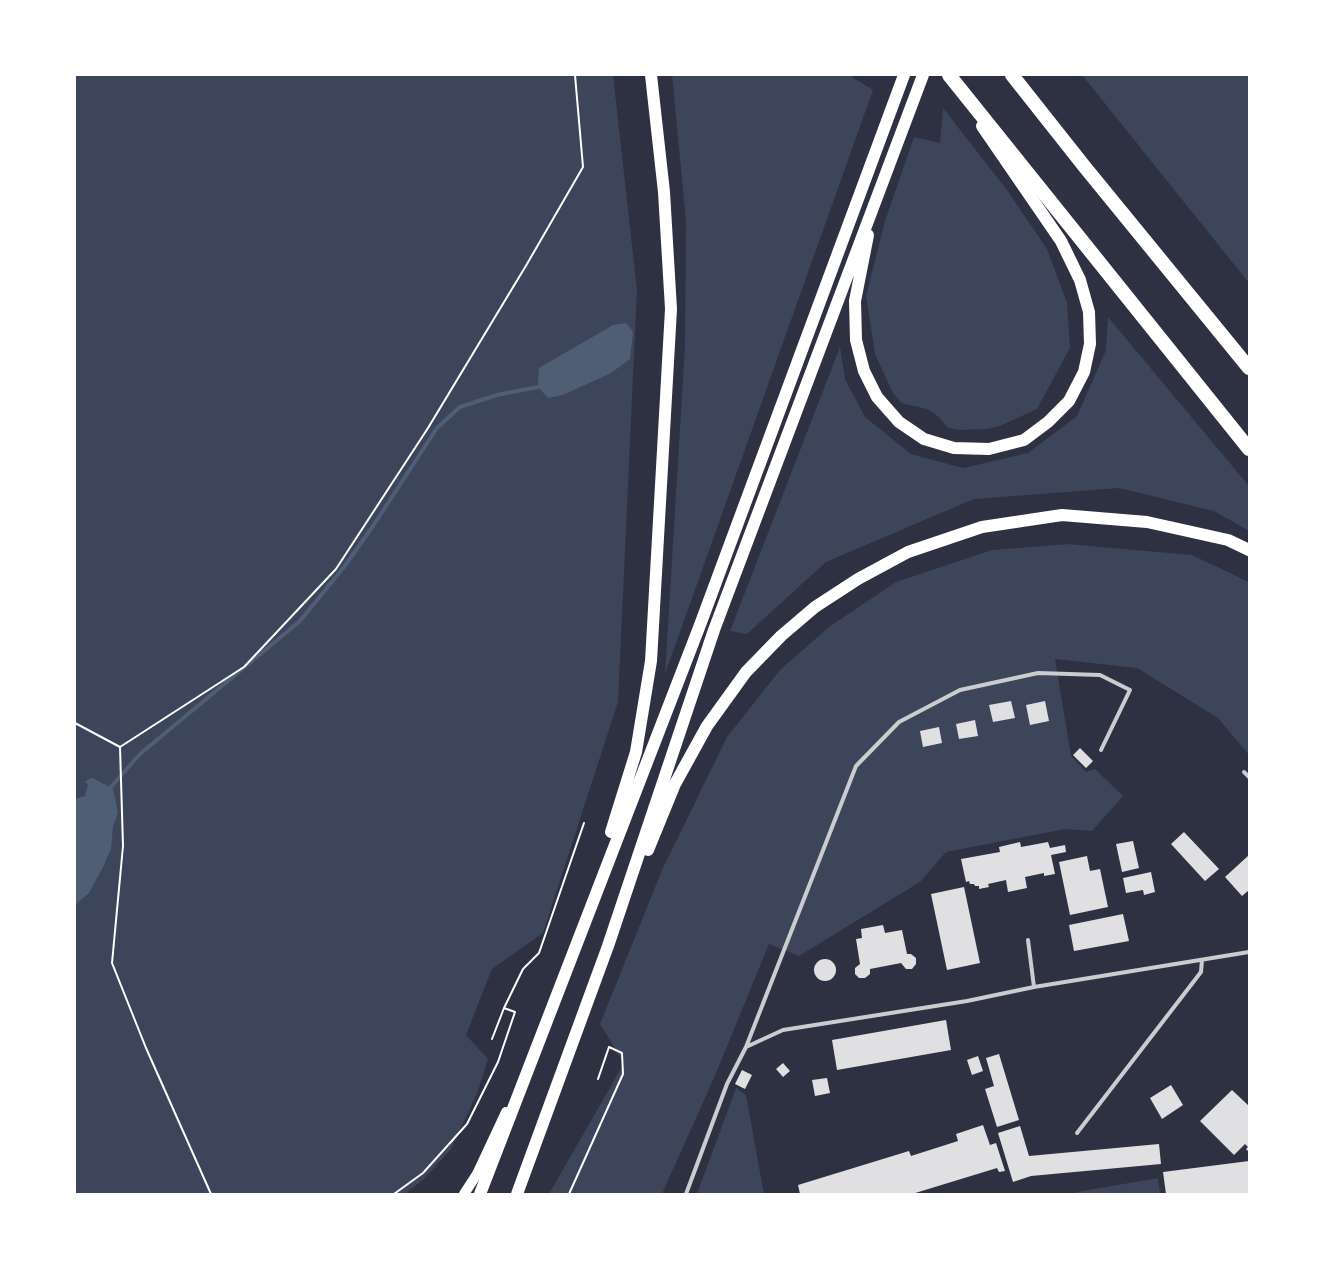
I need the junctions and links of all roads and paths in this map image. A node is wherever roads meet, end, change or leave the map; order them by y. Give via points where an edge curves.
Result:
1 (575, 75) edge
2 (651, 75) edge
3 (904, 75) edge
4 (923, 75) edge
5 (948, 75) edge
6 (1012, 75) edge
7 (876, 199) junction
8 (1249, 368) edge
9 (1249, 449) edge
10 (1249, 550) edge
11 (75, 723) edge
12 (120, 747) junction
13 (1101, 750) dead end
14 (1244, 772) dead end
15 (1249, 777) edge
16 (584, 823) dead end
17 (579, 934) junction
18 (1028, 940) dead end
19 (608, 946) junction
20 (1249, 952) edge
21 (1202, 960) junction
22 (1034, 987) junction
23 (504, 1008) junction
24 (492, 1039) dead end
25 (746, 1047) junction
26 (532, 1057) junction
27 (598, 1079) dead end
28 (1077, 1133) dead end
29 (211, 1194) edge
30 (394, 1194) edge
31 (464, 1194) edge
32 (480, 1194) edge
33 (517, 1194) edge
34 (569, 1194) edge
35 (686, 1194) edge

1 - 12 path via 583,167 428,428 336,569 244,667
2 - 17 main road via 664,192 670,309 651,661 636,752
3 - 17 main road via 700,625
4 - 7 main road
5 - 7 main road via 1061,241 1080,280 1089,312 1090,344 1084,372 1069,401 1024,440 989,449 954,448 924,439 899,422 877,397 864,371 856,340 855,301
5 - 9 highway
6 - 8 highway
7 - 19 main road via 714,630
10 - 19 main road via 1228,540 1147,522 1062,515 982,527 908,552 858,579 815,607 781,636 746,672 707,726 675,784
11 - 12 path
12 - 29 path via 123,846 112,963
13 - 25 lane via 1130,690 1100,675 1038,673 960,690 899,722 856,766
14 - 15 lane
16 - 23 path via 539,953 523,969
17 - 26 main road
18 - 22 lane
19 - 33 main road
20 - 21 lane
21 - 22 lane
21 - 28 lane via 1202,972
22 - 25 lane via 783,1030
23 - 24 path
23 - 30 path via 514,1012 498,1062 467,1124 423,1173
25 - 35 lane via 727,1084
26 - 31 main road
26 - 32 main road
27 - 34 path via 609,1047 622,1053 623,1074

